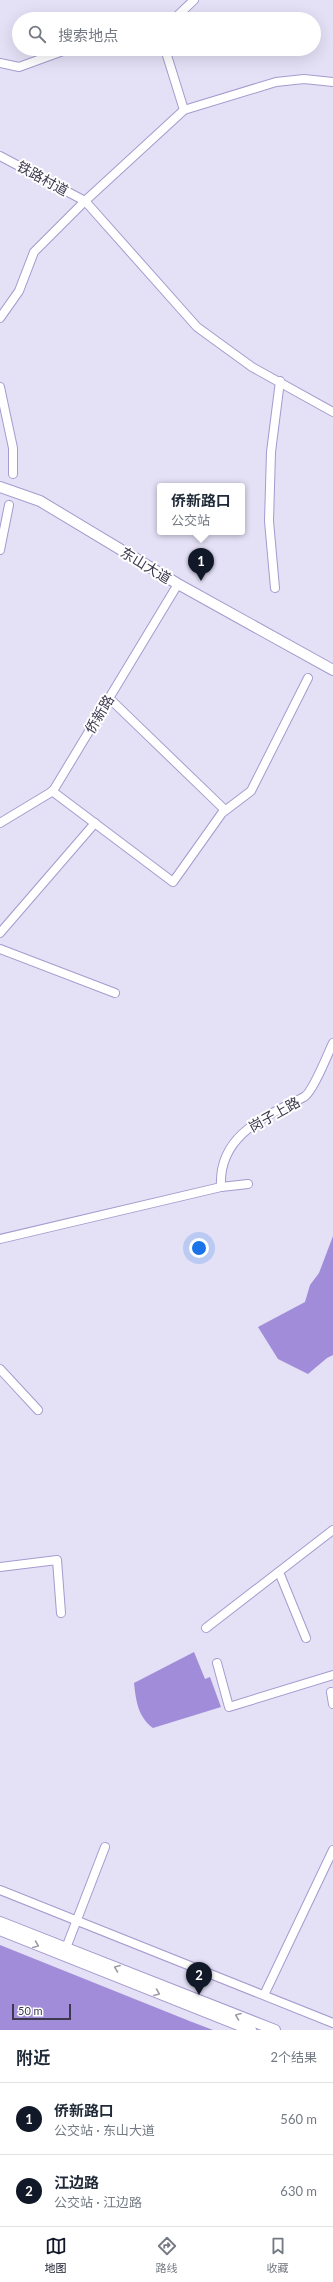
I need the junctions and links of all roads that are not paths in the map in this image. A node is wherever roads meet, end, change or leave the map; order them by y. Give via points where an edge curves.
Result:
1 (194, 0) edge
2 (181, 12) edge
3 (49, 56) edge
4 (167, 56) edge
5 (0, 63) edge
6 (333, 82) edge
7 (184, 110) junction
8 (0, 156) edge
9 (85, 201) junction
10 (0, 318) edge
11 (280, 381) junction
12 (0, 387) edge
13 (333, 412) edge
14 (13, 474) dead end
15 (0, 486) edge
16 (9, 505) dead end
17 (0, 550) edge
18 (178, 584) junction
19 (275, 588) dead end
20 (333, 670) edge
21 (308, 678) dead end
22 (109, 698) junction
23 (52, 792) junction
24 (225, 810) junction
25 (0, 823) edge
26 (94, 823) junction
27 (0, 933) edge
28 (0, 949) edge
29 (115, 993) dead end
30 (333, 1043) edge
31 (248, 1184) dead end
32 (221, 1187) junction
33 (0, 1238) edge
34 (0, 1369) edge
35 (38, 1410) dead end
36 (333, 1530) edge
37 (0, 1567) edge
38 (279, 1572) junction
39 (61, 1613) dead end
40 (206, 1628) dead end
41 (306, 1638) dead end
42 (217, 1663) dead end
43 (333, 1675) edge
44 (331, 1692) dead end
45 (333, 1704) edge
46 (105, 1847) dead end
47 (333, 1850) edge
48 (0, 1890) edge
49 (0, 1922) edge
50 (0, 1930) edge
51 (66, 1948) junction
52 (264, 1996) junction
53 (333, 2023) edge
54 (251, 2030) edge
55 (275, 2030) edge

1 - 2 street
3 - 5 street via 19,67
4 - 7 street
6 - 7 street via 304,79 276,82
7 - 9 street
8 - 9 street, 铁路村道
9 - 10 street via 34,252 19,291
9 - 11 street via 197,327 252,367
11 - 13 street
11 - 19 street via 271,452 269,521
12 - 14 street via 13,448
15 - 18 main road, 东山大道 via 40,501
16 - 17 street
18 - 20 main road, 东山大道
18 - 22 street, 侨新路
21 - 24 street via 251,791
22 - 23 street, 侨新路
22 - 24 street
23 - 25 street, 侨新路
23 - 26 street
24 - 26 street via 173,882
26 - 27 street
28 - 29 street
30 - 32 street, 岗子上路 via 305,1097 276,1110 244,1130 229,1152 220,1176
31 - 32 street
32 - 33 street
34 - 35 street
36 - 38 street
37 - 39 street via 57,1560
38 - 40 street
38 - 41 street
42 - 43 street via 229,1706
44 - 45 street
46 - 51 street
47 - 52 street
48 - 52 street
49 - 51 main road
50 -> 54 main road
55 -> 51 main road
52 - 53 street

